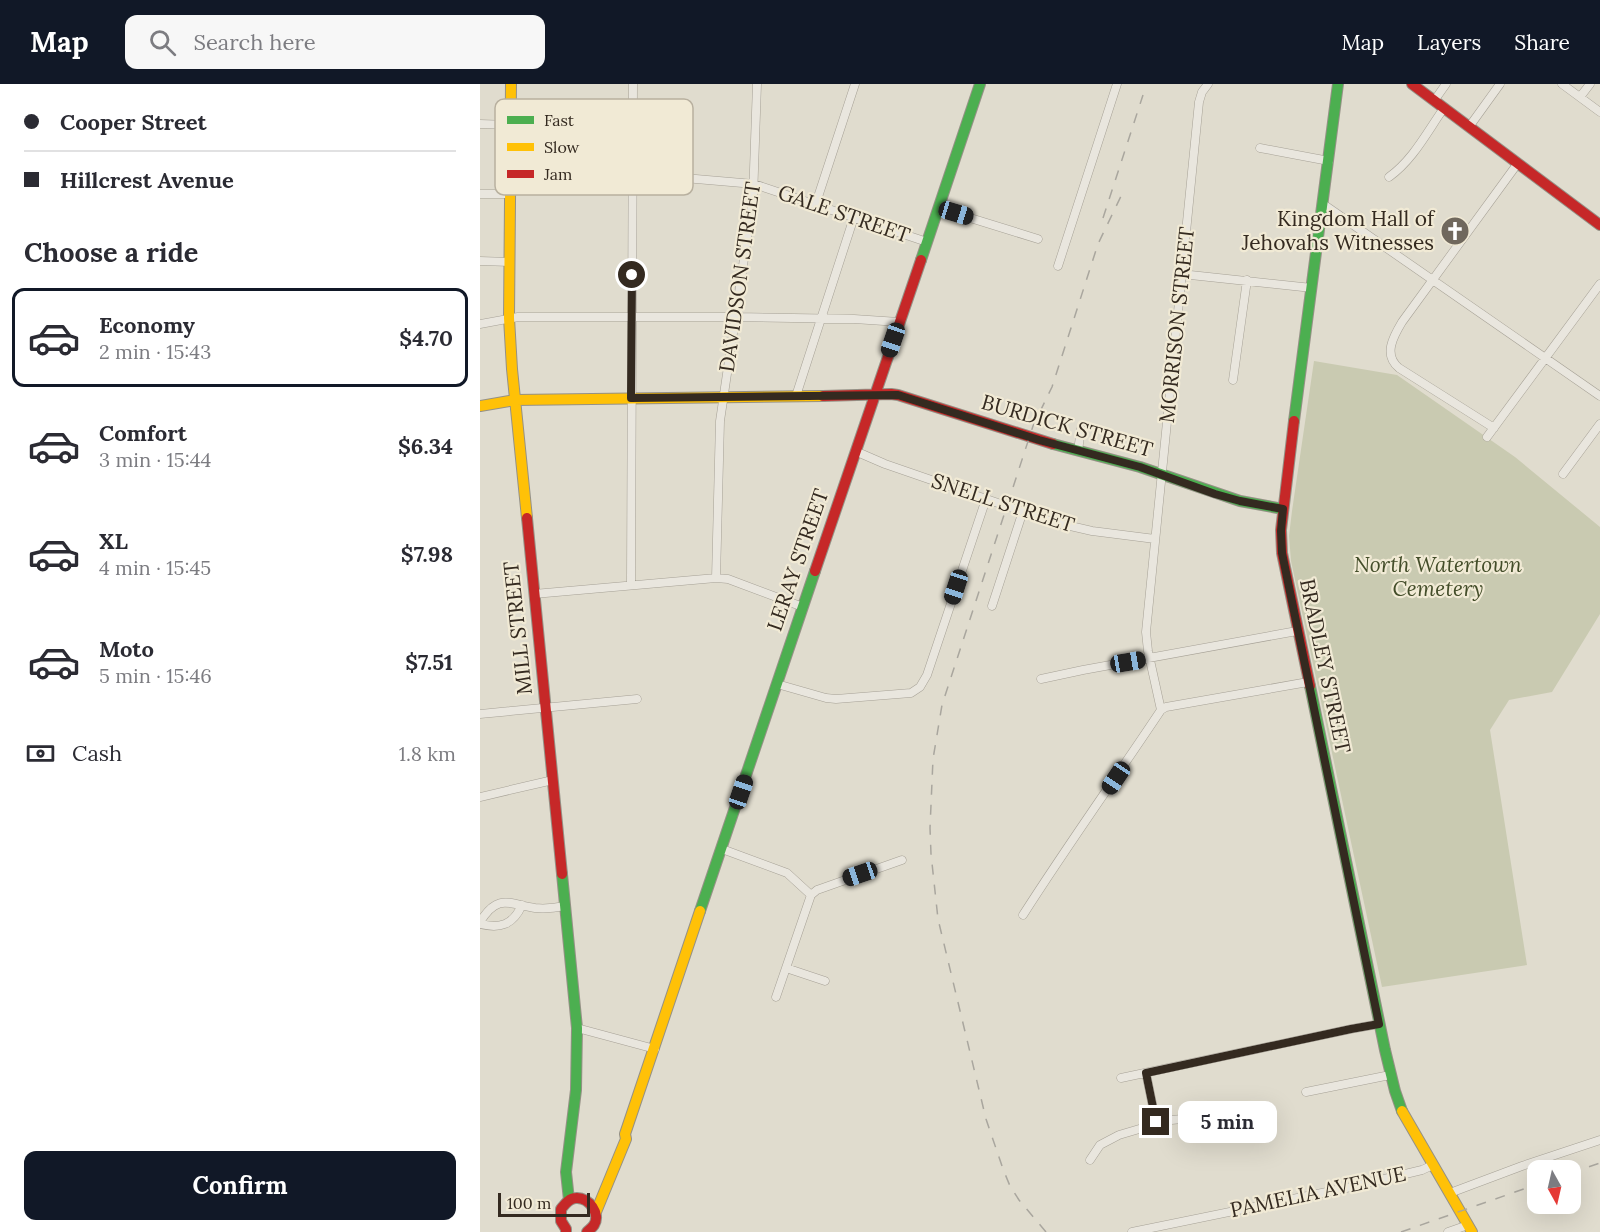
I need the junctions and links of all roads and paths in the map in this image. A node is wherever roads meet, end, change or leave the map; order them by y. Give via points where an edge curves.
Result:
1 (511, 84) edge
2 (633, 84) edge
3 (757, 84) edge
4 (855, 84) edge
5 (980, 84) edge
6 (1117, 84) edge
7 (1208, 84) edge
8 (1338, 84) edge
9 (1412, 84) edge
10 (1446, 84) edge
11 (1500, 84) edge
12 (1562, 84) edge
13 (1590, 84) edge
14 (1580, 98) junction
15 (511, 99) edge
16 (633, 99) edge
17 (1434, 101) junction
18 (1444, 108) junction
19 (1600, 112) edge
20 (480, 124) edge
21 (495, 124) edge
22 (1469, 127) junction
23 (1260, 148) dead end
24 (1329, 161) junction
25 (1518, 163) junction
26 (1389, 177) dead end
27 (693, 178) edge
28 (754, 184) junction
29 (510, 195) edge
30 (632, 195) edge
31 (816, 203) junction
32 (1323, 204) junction
33 (938, 208) junction
34 (854, 217) junction
35 (1600, 225) edge
36 (1038, 239) dead end
37 (927, 242) junction
38 (480, 261) edge
39 (510, 262) junction
40 (1058, 266) dead end
41 (1181, 274) junction
42 (1247, 280) junction
43 (1432, 280) junction
44 (1600, 284) edge
45 (1312, 288) junction
46 (632, 317) junction
47 (735, 317) junction
48 (509, 318) junction
49 (821, 319) junction
50 (899, 322) junction
51 (480, 324) edge
52 (1546, 358) junction
53 (1233, 380) dead end
54 (874, 395) junction
55 (796, 396) junction
56 (1600, 396) edge
57 (631, 398) junction
58 (723, 398) junction
59 (515, 400) junction
60 (480, 406) edge
61 (1600, 424) edge
62 (1494, 428) junction
63 (1081, 429) dead end
64 (1486, 437) dead end
65 (855, 451) junction
66 (1078, 451) junction
67 (1162, 474) junction
68 (1563, 474) dead end
69 (986, 499) junction
70 (1283, 509) junction
71 (1023, 511) junction
72 (1155, 539) junction
73 (716, 578) junction
74 (631, 584) junction
75 (534, 594) junction
76 (992, 606) dead end
77 (803, 607) junction
78 (1297, 631) junction
79 (1150, 658) junction
80 (1041, 679) dead end
81 (1308, 682) junction
82 (777, 684) junction
83 (637, 699) dead end
84 (546, 708) junction
85 (1161, 710) junction
86 (480, 714) edge
87 (553, 780) junction
88 (480, 797) edge
89 (722, 849) junction
90 (902, 860) dead end
91 (811, 895) junction
92 (522, 905) junction
93 (565, 906) junction
94 (1023, 915) dead end
95 (480, 923) edge
96 (786, 968) junction
97 (825, 981) dead end
98 (776, 997) dead end
99 (1379, 1024) junction
100 (577, 1028) junction
101 (655, 1049) junction
102 (1146, 1073) junction
103 (1390, 1076) junction
104 (1121, 1078) dead end
105 (1305, 1092) dead end
106 (1182, 1119) dead end
107 (1156, 1122) junction
108 (625, 1134) junction
109 (1600, 1140) edge
110 (1090, 1160) dead end
111 (1433, 1165) junction
112 (1449, 1193) junction
113 (577, 1199) junction
114 (596, 1212) junction
115 (1470, 1228) edge
116 (568, 1231) edge
117 (586, 1232) edge
118 (1132, 1232) edge
119 (1448, 1232) edge

1 - 15 main road, MILL STREET
2 - 16 street
3 - 28 street, DAVIDSON STREET
4 - 31 street
5 - 33 main road, LERAY STREET
6 - 40 street
7 - 41 street, MORRISON STREET via 1199,102
8 - 24 main road, BRADLEY STREET
9 - 17 main road
10 - 17 street
11 - 22 street
12 - 14 street
13 - 14 street
14 - 19 street
17 - 18 main road
18 - 22 main road
18 - 26 street via 1409,159
20 - 21 street
22 - 25 main road
23 - 24 street
24 - 32 main road, BRADLEY STREET
25 - 35 main road
25 - 43 street
27 - 28 street, GALE STREET
28 - 31 street, GALE STREET
28 - 47 street, DAVIDSON STREET
29 - 39 main road, MILL STREET
30 - 46 street
31 - 34 street, GALE STREET
32 - 43 street
32 - 45 main road, BRADLEY STREET
33 - 36 street
33 - 37 main road, LERAY STREET
34 - 37 street, GALE STREET
34 - 49 street
37 - 50 main road, LERAY STREET
38 - 39 street
39 - 48 main road, MILL STREET
41 - 42 street
41 - 67 street, MORRISON STREET
42 - 45 street
42 - 53 street
43 - 52 street
43 - 62 street via 1402,322 1390,356 1393,363 1429,388
44 - 52 street
45 - 70 main road, BRADLEY STREET
46 - 47 street
46 - 48 street
46 - 57 street
47 - 49 street
47 - 58 street, DAVIDSON STREET
48 - 51 street
48 - 59 main road, MILL STREET
49 - 50 street
49 - 55 street
50 - 54 main road, LERAY STREET
52 - 56 street
52 - 62 street
54 - 55 main road, BURDICK STREET
54 - 65 main road, LERAY STREET
54 - 66 main road, BURDICK STREET via 898,395
55 - 58 main road, BURDICK STREET
57 - 58 main road, BURDICK STREET
57 - 59 main road, BURDICK STREET
57 - 74 street
58 - 73 street, DAVIDSON STREET via 718,446
59 - 60 main road, BURDICK STREET
59 - 75 main road, MILL STREET
61 - 68 street
62 - 64 street
63 - 66 street
65 - 69 street, SNELL STREET
65 - 77 main road, LERAY STREET
66 - 67 main road, BURDICK STREET
67 - 70 main road, BURDICK STREET via 1215,494
67 - 72 street, MORRISON STREET
69 - 71 street, SNELL STREET
69 - 82 street via 920,687 911,693 836,699
70 - 78 main road, BRADLEY STREET via 1282,553
71 - 72 street, SNELL STREET via 1092,531
71 - 76 street
72 - 79 street, MORRISON STREET via 1146,632
73 - 74 street
73 - 77 street
74 - 75 street
75 - 84 main road, MILL STREET
77 - 82 main road, LERAY STREET
78 - 79 street
78 - 81 main road, BRADLEY STREET
79 - 80 street
79 - 85 street, MORRISON STREET
81 - 85 street
81 - 99 main road, BRADLEY STREET
82 - 89 main road, LERAY STREET
83 - 84 street
84 - 86 street
84 - 87 main road, MILL STREET
85 - 94 street
87 - 88 street
87 - 93 main road, MILL STREET
89 - 91 street via 787,873
89 - 101 main road, LERAY STREET
90 - 91 street
91 - 96 street
92 - 93 street via 547,909
92 - 95 street via 512,902 493,907
92 - 95 street via 502,926
93 - 100 main road, MILL STREET
96 - 97 street
96 - 98 street
99 - 102 street
99 - 103 main road, BRADLEY STREET
100 - 101 street
100 - 113 main road, MILL STREET via 576,1090 568,1167
101 - 108 main road, LERAY STREET
102 - 104 street
102 - 107 street
103 - 105 street
103 - 111 main road, BRADLEY STREET via 1403,1113
106 - 107 street
107 - 110 street via 1100,1144
108 - 113 main road via 595,1194
108 - 114 main road
109 - 112 street
111 - 112 main road, BRADLEY STREET
111 - 118 street, PAMELIA AVENUE via 1351,1187
112 - 115 main road, BRADLEY STREET
113 - 114 main road via 593,1205
113 - 116 main road via 561,1209 561,1221
114 - 117 main road via 595,1223
115 - 119 street

